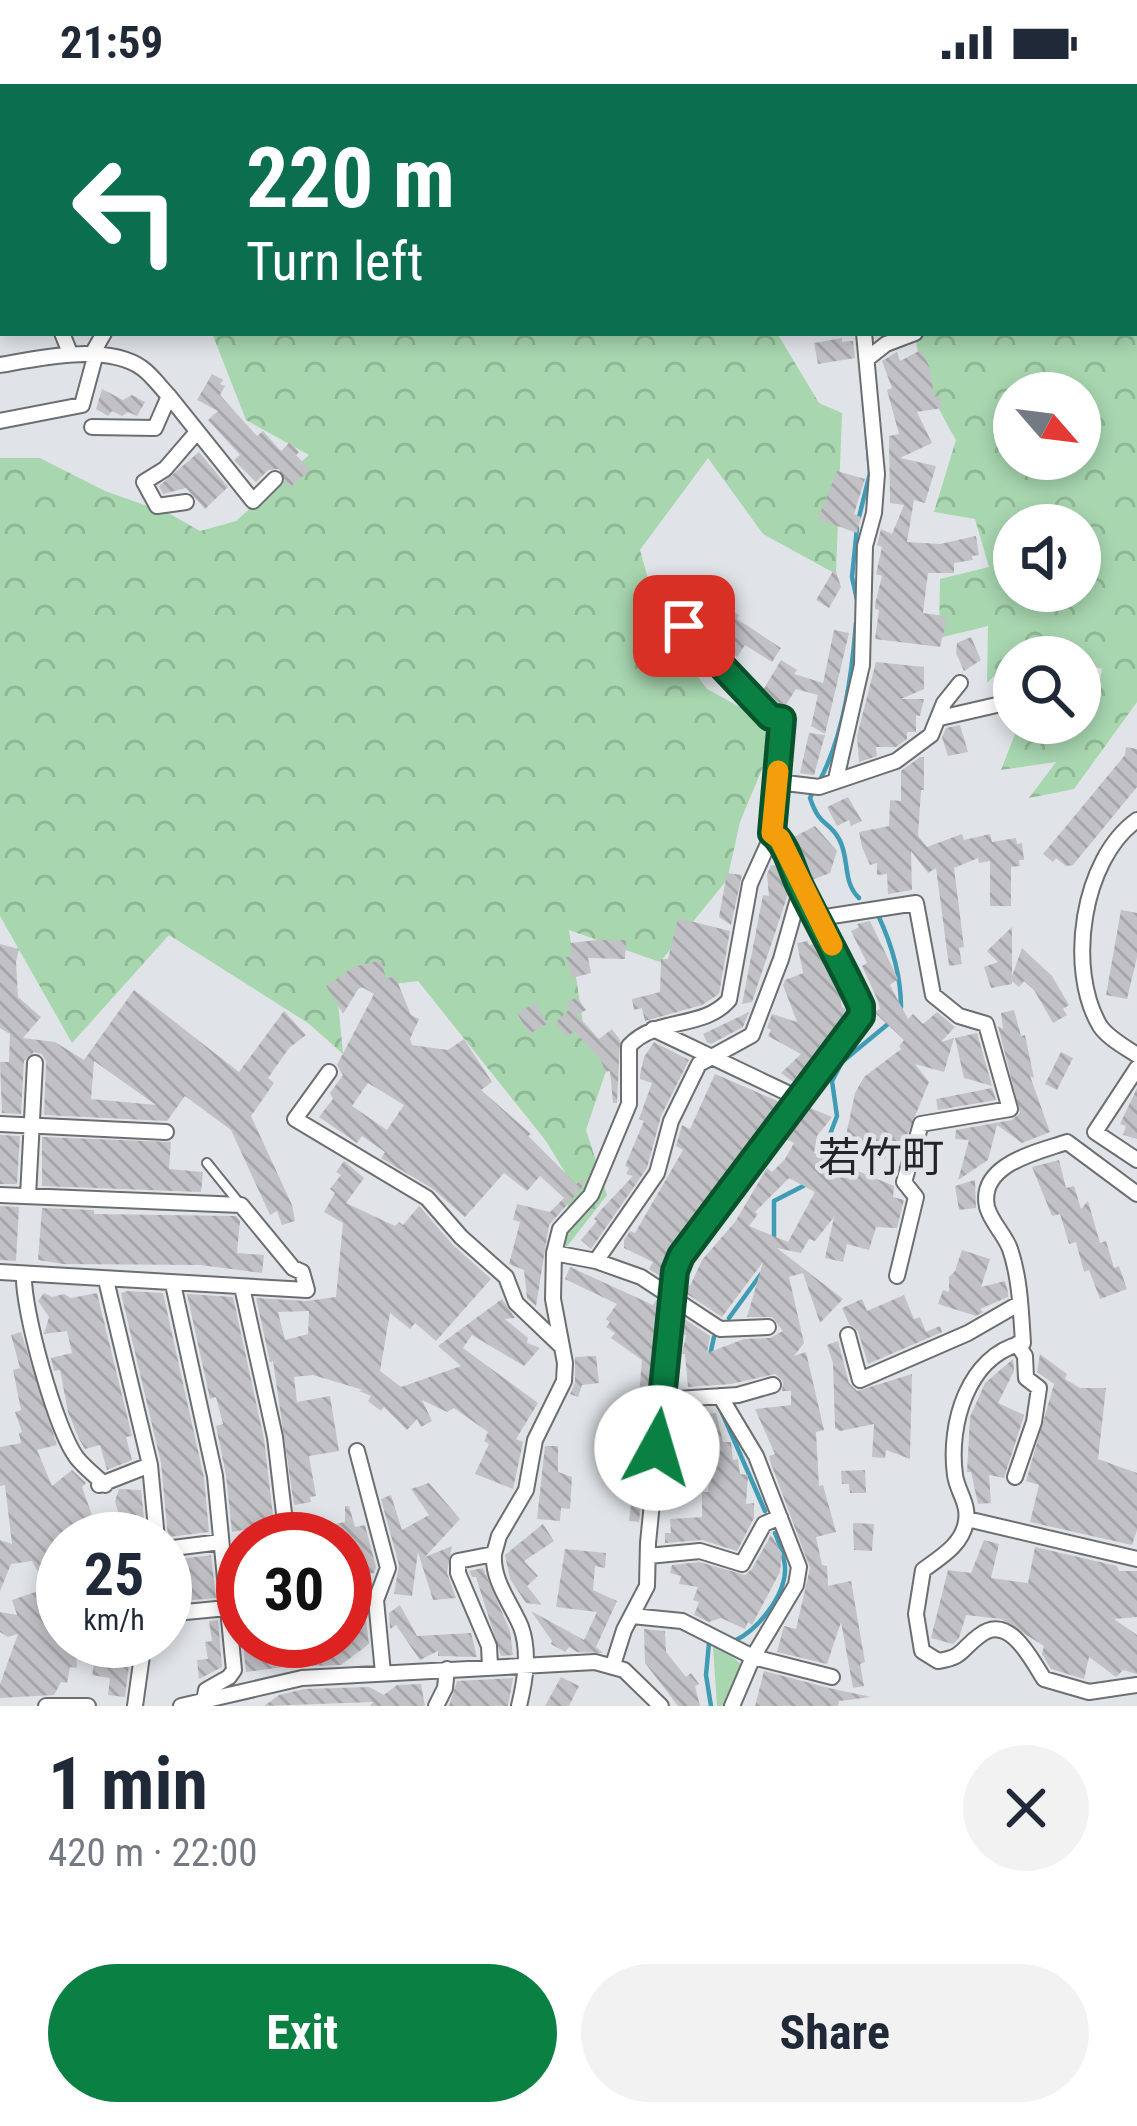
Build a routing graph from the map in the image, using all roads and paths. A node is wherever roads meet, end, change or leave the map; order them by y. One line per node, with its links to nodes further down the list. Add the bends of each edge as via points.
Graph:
1 (63, 336): 5 (street)
2 (103, 336): 6 (street)
3 (864, 336): 7 (street)
4 (907, 336): 7 (street)
5 (70, 353): 6 (street); 8 (street)
6 (93, 357): 9 (street, via 143,368); 10 (street, via 82,405)
7 (867, 359): 19 (street, via 877,474 865,546 862,665)
8 (0, 365)
9 (169, 396): 11 (street, via 154,428); 12 (street)
10 (0, 421)
11 (92, 428)
12 (196, 433): 13 (street, via 253,501); 14 (street, via 145,482 158,506)
13 (275, 479)
14 (186, 502)
15 (672, 595): 20 (street, via 684,626 770,717 782,719)
16 (960, 683): 18 (street)
17 (993, 706): 18 (street)
18 (940, 718): 19 (street, via 931,735 896,760)
19 (836, 779): 20 (street, via 819,787)
20 (777, 782): 22 (street)
21 (1137, 820): 26 (street, via 1096,868 1079,967 1102,1030)
22 (772, 833): 23 (street); 25 (street, via 750,884 729,1000 710,1017)
23 (801, 888): 24 (street); 27 (street, via 752,1035)
24 (819, 917): 31 (street, via 861,1016); 45 (street, via 916,903 933,995 986,1024 1010,1109 921,1124 904,1182 916,1196)
25 (652, 1029): 27 (street); 41 (street, via 628,1046 628,1104 592,1195 560,1229)
26 (1137, 1055)
27 (710, 1056): 31 (street); 42 (street, via 671,1121 657,1173)
28 (35, 1063): 33 (street)
29 (1137, 1068): 35 (street, via 1095,1132)
30 (329, 1072): 54 (street, via 295,1119 427,1198)
31 (800, 1099): 49 (street, via 681,1256)
32 (0, 1124): 33 (street)
33 (32, 1126): 34 (street); 39 (street)
34 (166, 1132)
35 (1137, 1160)
36 (207, 1163): 40 (lane)
37 (1137, 1194): 50 (street, via 1067,1142 1000,1170 989,1183 987,1207 1010,1247)
38 (0, 1195): 39 (street)
39 (28, 1196): 40 (street)
40 (241, 1205): 48 (street, via 302,1272 308,1291)
41 (554, 1253): 42 (street); 54 (street)
42 (596, 1261): 49 (street, via 641,1277)
43 (0, 1273): 44 (street)
44 (23, 1274): 46 (street); 59 (street, via 37,1347 76,1457 101,1485)
45 (897, 1276)
46 (106, 1280): 47 (street); 59 (street)
47 (173, 1284): 48 (street); 62 (street)
48 (242, 1287): 63 (street)
49 (673, 1301): 51 (street, via 720,1329); 57 (street)
50 (1020, 1303): 52 (street, via 860,1380); 53 (street)
51 (768, 1327)
52 (848, 1335)
53 (1017, 1344): 60 (street, via 1026,1378 1039,1388); 65 (street, via 987,1362 960,1408 955,1474)
54 (562, 1347): 66 (street, via 564,1381)
55 (772, 1385): 56 (street)
56 (720, 1396): 57 (street); 64 (street)
57 (662, 1400): 67 (street)
58 (357, 1451): 77 (street, via 388,1568 376,1600)
59 (150, 1465): 61 (street)
60 (1015, 1477)
61 (155, 1512)
62 (218, 1512)
63 (284, 1512)
64 (780, 1517): 67 (street, via 764,1524 742,1564 700,1551); 70 (street, via 799,1567 796,1585)
65 (967, 1519): 68 (street); 79 (street, via 950,1550 923,1570 916,1614 922,1651 938,1661 958,1658 992,1629 1025,1648 1044,1679 1089,1692)
66 (494, 1554): 72 (street, via 458,1561); 73 (street, via 524,1634)
67 (647, 1556): 69 (street, via 647,1586)
68 (1137, 1559)
69 (632, 1616): 70 (street, via 682,1621); 71 (street)
70 (753, 1657): 78 (street); 88 (street)
71 (613, 1665): 73 (street); 87 (street)
72 (490, 1666): 73 (street); 76 (street)
73 (525, 1666): 86 (street)
74 (140, 1668): 83 (street)
75 (234, 1668): 80 (street)
76 (447, 1669): 77 (street); 85 (street)
77 (383, 1673): 80 (street, via 302,1678)
78 (832, 1677)
79 (1137, 1685)
80 (204, 1701): 84 (street)
81 (46, 1706): 82 (street)
82 (88, 1706)
83 (135, 1706)
84 (182, 1706)
85 (436, 1706)
86 (519, 1706)
87 (661, 1706)
88 (732, 1706)

